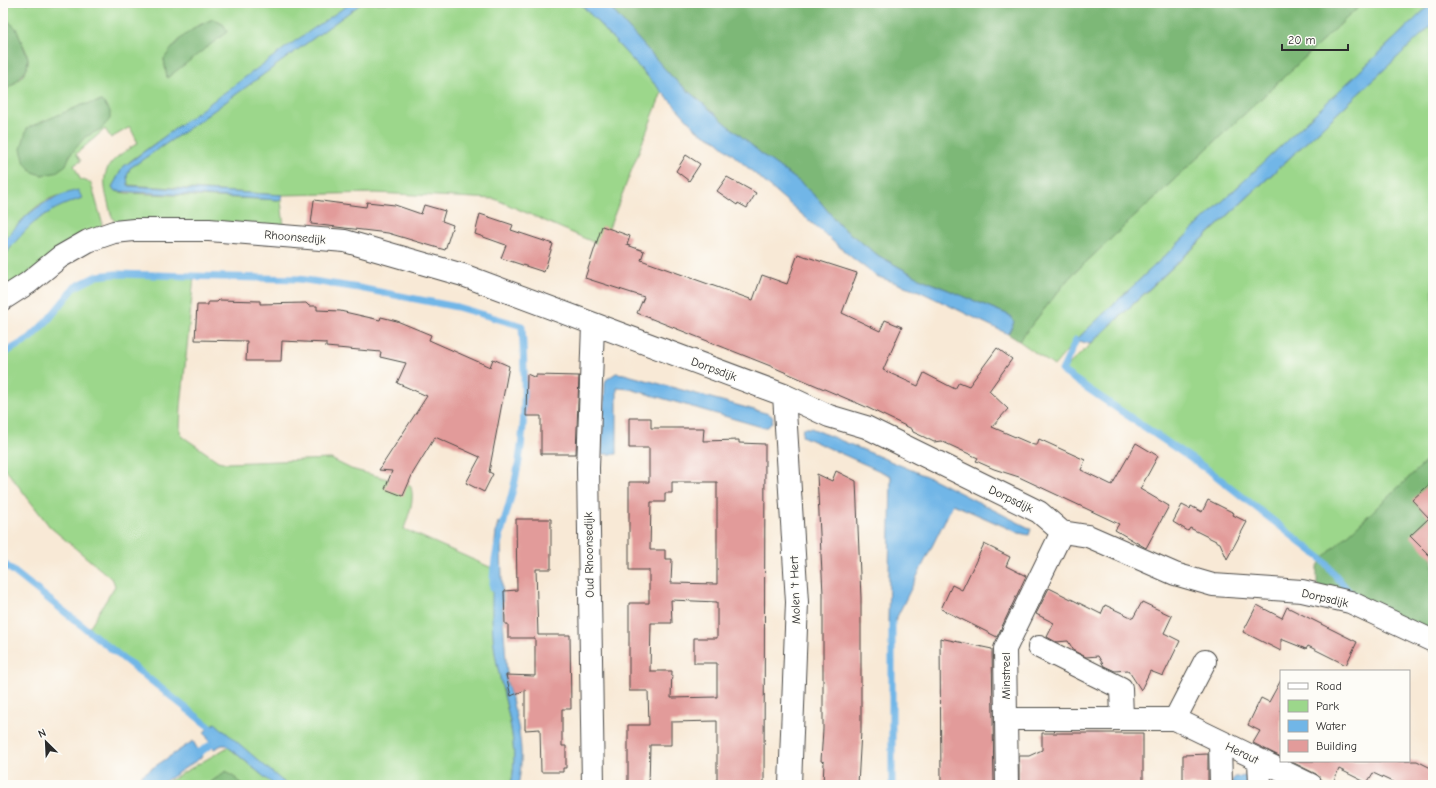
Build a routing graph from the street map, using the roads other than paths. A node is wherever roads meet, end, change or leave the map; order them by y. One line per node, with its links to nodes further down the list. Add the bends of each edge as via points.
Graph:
1 (3, 300): 2 (street, Rhoonsedijk, via 60,256 88,241 114,232 209,230 345,241 463,275)
2 (593, 325): 3 (street, Dorpsdijk); 13 (street, Oud Rhoonsedijk, via 588,468)
3 (784, 394): 4 (street, Dorpsdijk, via 829,416 866,427 1039,512); 14 (street, Molen 't Hert, via 797,602)
4 (1062, 532): 5 (street, Dorpsdijk, via 1088,536 1175,574 1213,585 1302,591 1350,602); 9 (street, Minstreel, via 1006,649)
5 (1433, 641)
6 (1039, 647): 8 (street, via 1121,688)
7 (1205, 661): 10 (street)
8 (1122, 718): 9 (street, Heraut); 10 (street, Heraut)
9 (1006, 719): 15 (street, Minstreel)
10 (1175, 719): 11 (street, Heraut)
11 (1220, 742): 12 (street, Heraut); 16 (street)
12 (1259, 761): 17 (street); 18 (street, Heraut)
13 (593, 785)
14 (790, 785)
15 (1006, 785)
16 (1221, 785)
17 (1260, 785)
18 (1311, 785)

